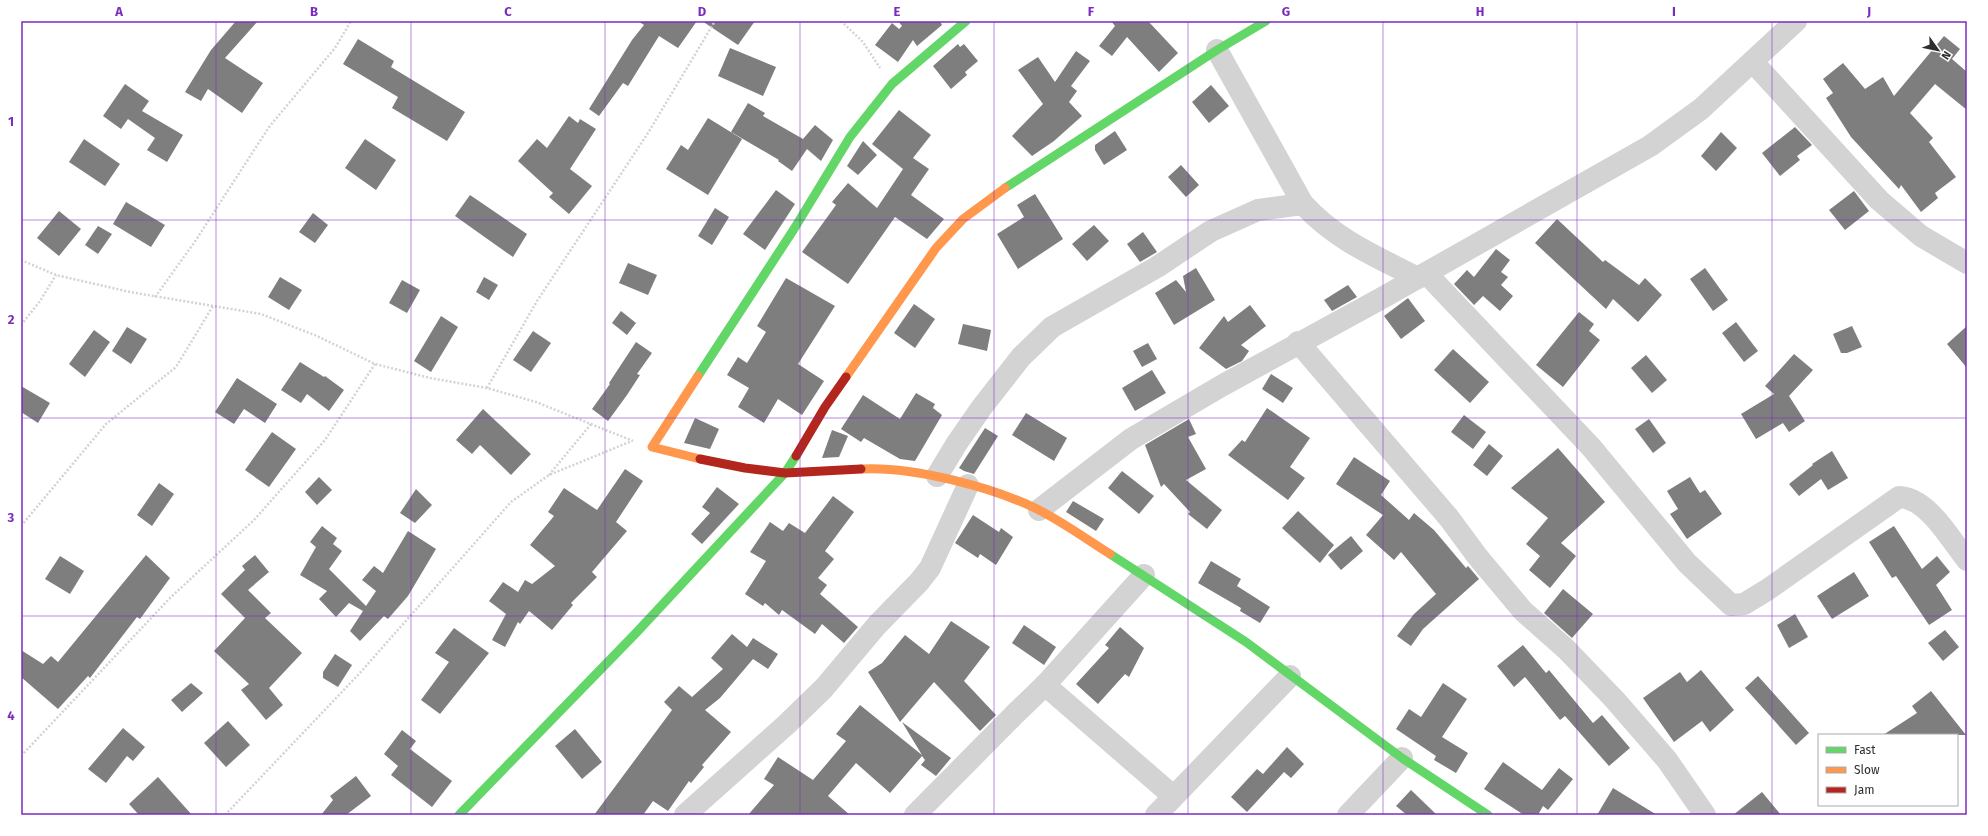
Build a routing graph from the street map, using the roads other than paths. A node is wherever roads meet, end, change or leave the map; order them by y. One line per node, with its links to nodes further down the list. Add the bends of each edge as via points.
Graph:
1 (966, 21): 10 (street, via 892,84 850,137 794,229 652,447 737,467)
2 (1266, 21): 4 (street)
3 (1796, 21): 5 (street)
4 (1217, 50): 6 (street); 10 (street, via 1002,190 963,219 936,248 826,407)
5 (1753, 62): 7 (street, via 1879,200 1921,236); 8 (street, via 1701,109 1650,146)
6 (1303, 204): 8 (street, via 1318,221 1343,240); 11 (street, via 1258,210 1211,231 1157,267 1052,328 1021,357 956,443)
7 (1967, 263)
8 (1422, 276): 9 (street); 14 (street, via 1591,447 1687,563 1731,605 1744,604 1767,590 1899,496 1912,499 1923,506)
9 (1298, 342): 13 (street, via 1131,439); 26 (street, via 1449,518 1523,611 1566,650 1631,718 1667,760)
10 (785, 473): 11 (street, via 872,468); 20 (street, via 636,633)
11 (937, 476): 12 (street)
12 (968, 485): 13 (street, via 1010,497); 21 (street, via 934,561 919,582 877,624 824,688)
13 (1039, 510): 15 (street)
14 (1967, 560)
15 (1144, 575): 16 (street, via 1246,642); 17 (street)
16 (1290, 676): 18 (street); 19 (street)
17 (1045, 686): 19 (street); 22 (street)
18 (1402, 758): 24 (street); 25 (street)
19 (1174, 796): 23 (street)
20 (459, 815)
21 (685, 815)
22 (915, 815)
23 (1156, 815)
24 (1348, 815)
25 (1488, 815)
26 (1706, 815)

